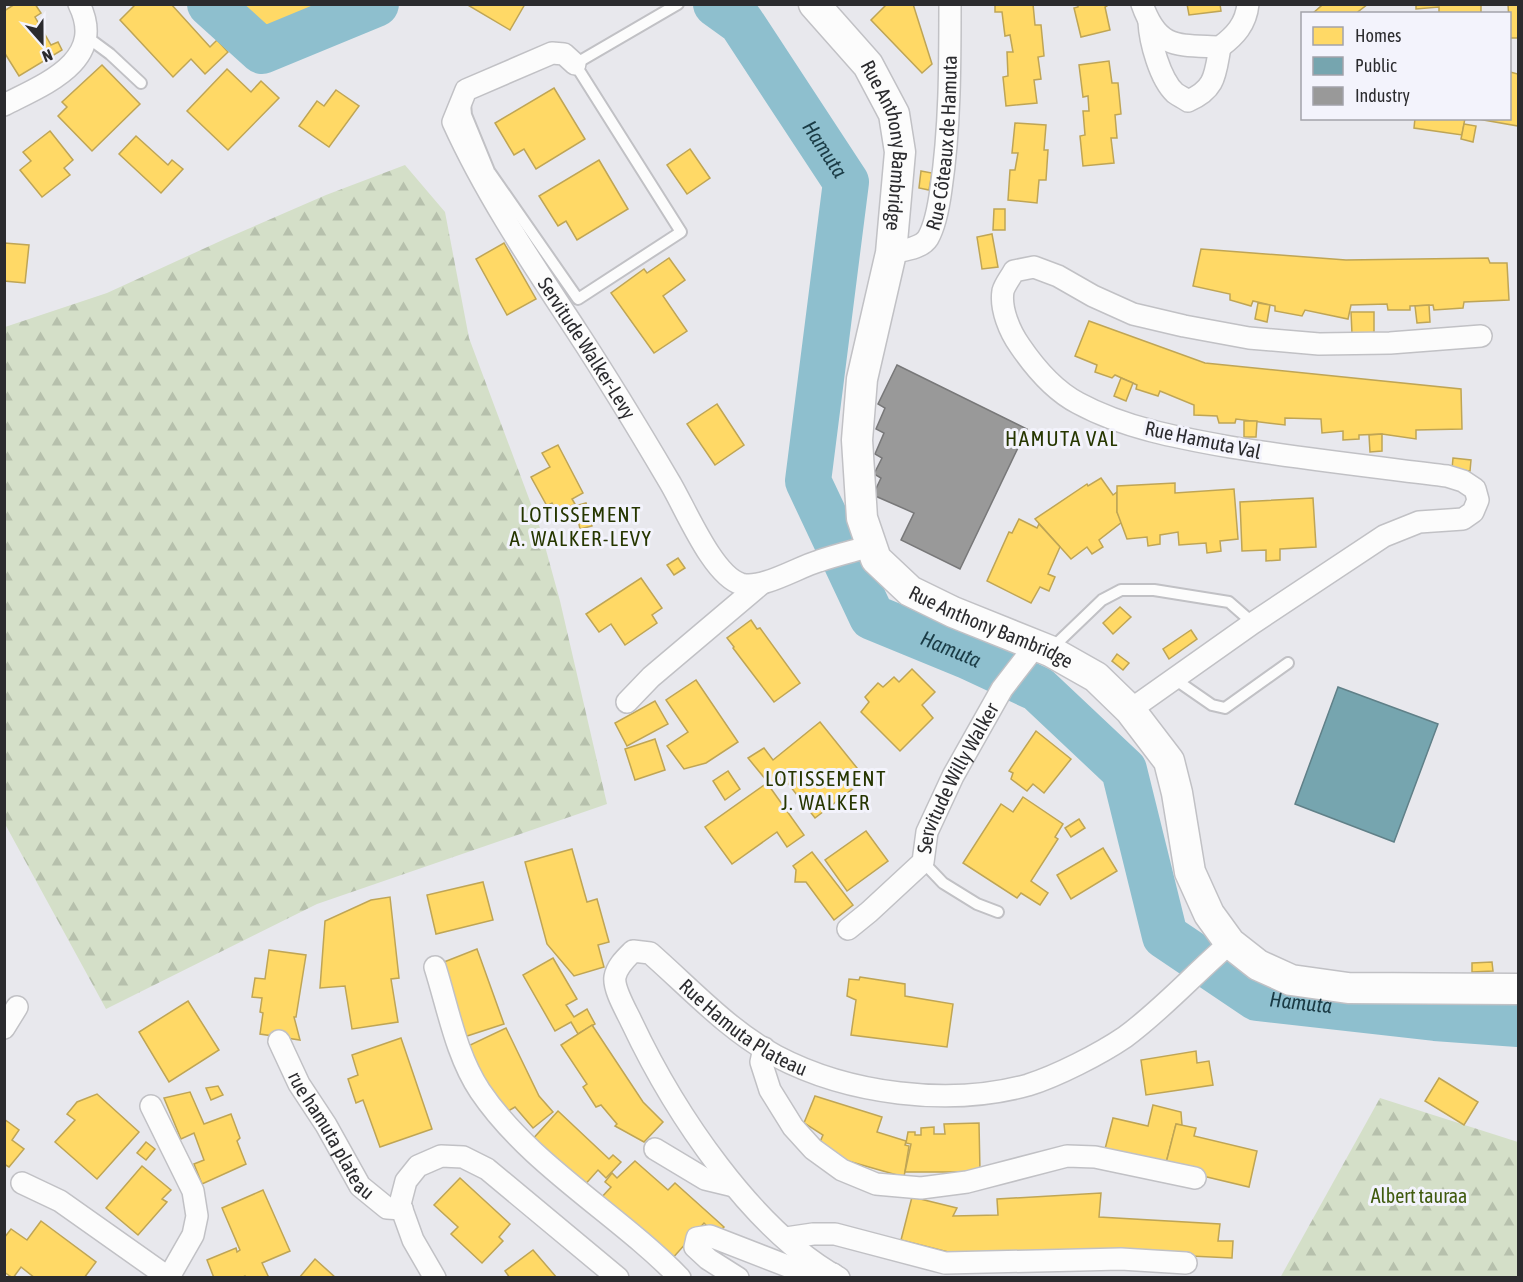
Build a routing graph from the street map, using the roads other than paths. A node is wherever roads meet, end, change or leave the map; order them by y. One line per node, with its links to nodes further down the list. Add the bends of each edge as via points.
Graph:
1 (79, 4): 7 (street)
2 (814, 4): 13 (main road, Rue Anthony Bambridge, via 868,65 894,114 900,152)
3 (950, 4): 13 (street, Rue Côteaux de Hamuta, via 945,166 938,209 927,239 914,248)
4 (1248, 4): 8 (street, via 1239,31)
5 (677, 5): 9 (lane)
6 (1146, 13): 8 (street, via 1164,39 1177,45); 8 (street, via 1150,40 1166,79 1176,94 1188,100 1211,86)
7 (87, 38): 10 (lane); 12 (street, via 80,55 64,71)
8 (1220, 47)
9 (575, 64): 11 (street, via 564,54 552,52 465,90); 11 (lane, via 681,232 578,299 489,171 466,115)
10 (141, 83)
11 (464, 95): 16 (street, Servitude Walker-Levy, via 453,122 470,161 533,265 670,483 709,553 726,575 742,584)
12 (4, 105)
13 (891, 253): 15 (main road, Rue Anthony Bambridge, via 862,380 857,440)
14 (1481, 336): 17 (street, Rue Hamuta Val, via 1319,344 1249,338 1133,314 1034,267 1014,271 1003,290 1004,313 1016,340 1030,361 1077,403 1126,423 1187,439 1277,455 1447,476 1475,489 1478,500 1473,512 1463,519 1419,522 1384,536)
15 (863, 549): 16 (street, via 817,561); 18 (main road, Rue Anthony Bambridge, via 910,591)
16 (761, 584): 21 (street)
17 (1253, 623): 18 (lane, via 1229,602 1154,590 1121,590 1102,600); 20 (street, Rue Hamuta Val)
18 (1037, 652): 22 (main road, Rue Anthony Bambridge, via 1096,677); 23 (street, Servitude Willy Walker, via 1002,689 968,748 927,832)
19 (1288, 663): 20 (lane, via 1225,708 1212,705)
20 (1173, 678): 22 (street, Rue Hamuta Val)
21 (627, 702)
22 (1130, 710): 26 (main road, Rue Anthony Bambridge, via 1169,761 1190,872)
23 (922, 862): 24 (lane, via 943,884); 25 (street, Servitude Willy Walker)
24 (998, 912)
25 (848, 929)
26 (1224, 948): 28 (main road, Rue Anthony Bambridge, via 1291,980 1348,988); 32 (street, Rue Hamuta Plateau, via 1163,1007 1124,1038 1080,1063 1028,1084 975,1094 922,1095 869,1088 816,1074)
27 (435, 967): 45 (street, via 461,1053 480,1091 545,1161)
28 (1518, 989)
29 (16, 1007): 30 (street)
30 (4, 1028)
31 (279, 1041): 38 (street, rue hamuta plateau, via 299,1084 360,1186 387,1208)
32 (764, 1048): 35 (street, via 761,1062 770,1090 793,1127 813,1149 842,1170 876,1184 921,1188 967,1182 1067,1156 1095,1157); 37 (street, Rue Hamuta Plateau, via 731,1026 650,953 633,951 622,963 615,977 640,1041 670,1094)
33 (152, 1106): 42 (street, via 194,1191 197,1216 193,1235)
34 (655, 1149): 37 (street, via 705,1179)
35 (1195, 1178)
36 (22, 1183): 42 (street, via 60,1201)
37 (734, 1186): 39 (street, Rue Hamuta Plateau)
38 (402, 1209): 43 (street, Rue Hamuta Plateau, via 413,1240); 44 (street, Rue Hamuta Plateau, via 406,1181 418,1166 441,1156 463,1157 487,1168)
39 (786, 1238): 40 (street, via 835,1234 945,1263 1121,1259); 41 (street, Rue Hamuta Plateau)
40 (1186, 1263)
41 (836, 1276): 46 (street, via 808,1274 710,1236 697,1238 695,1247)
42 (169, 1277)
43 (435, 1278)
44 (618, 1278)
45 (680, 1278)
46 (738, 1278)

